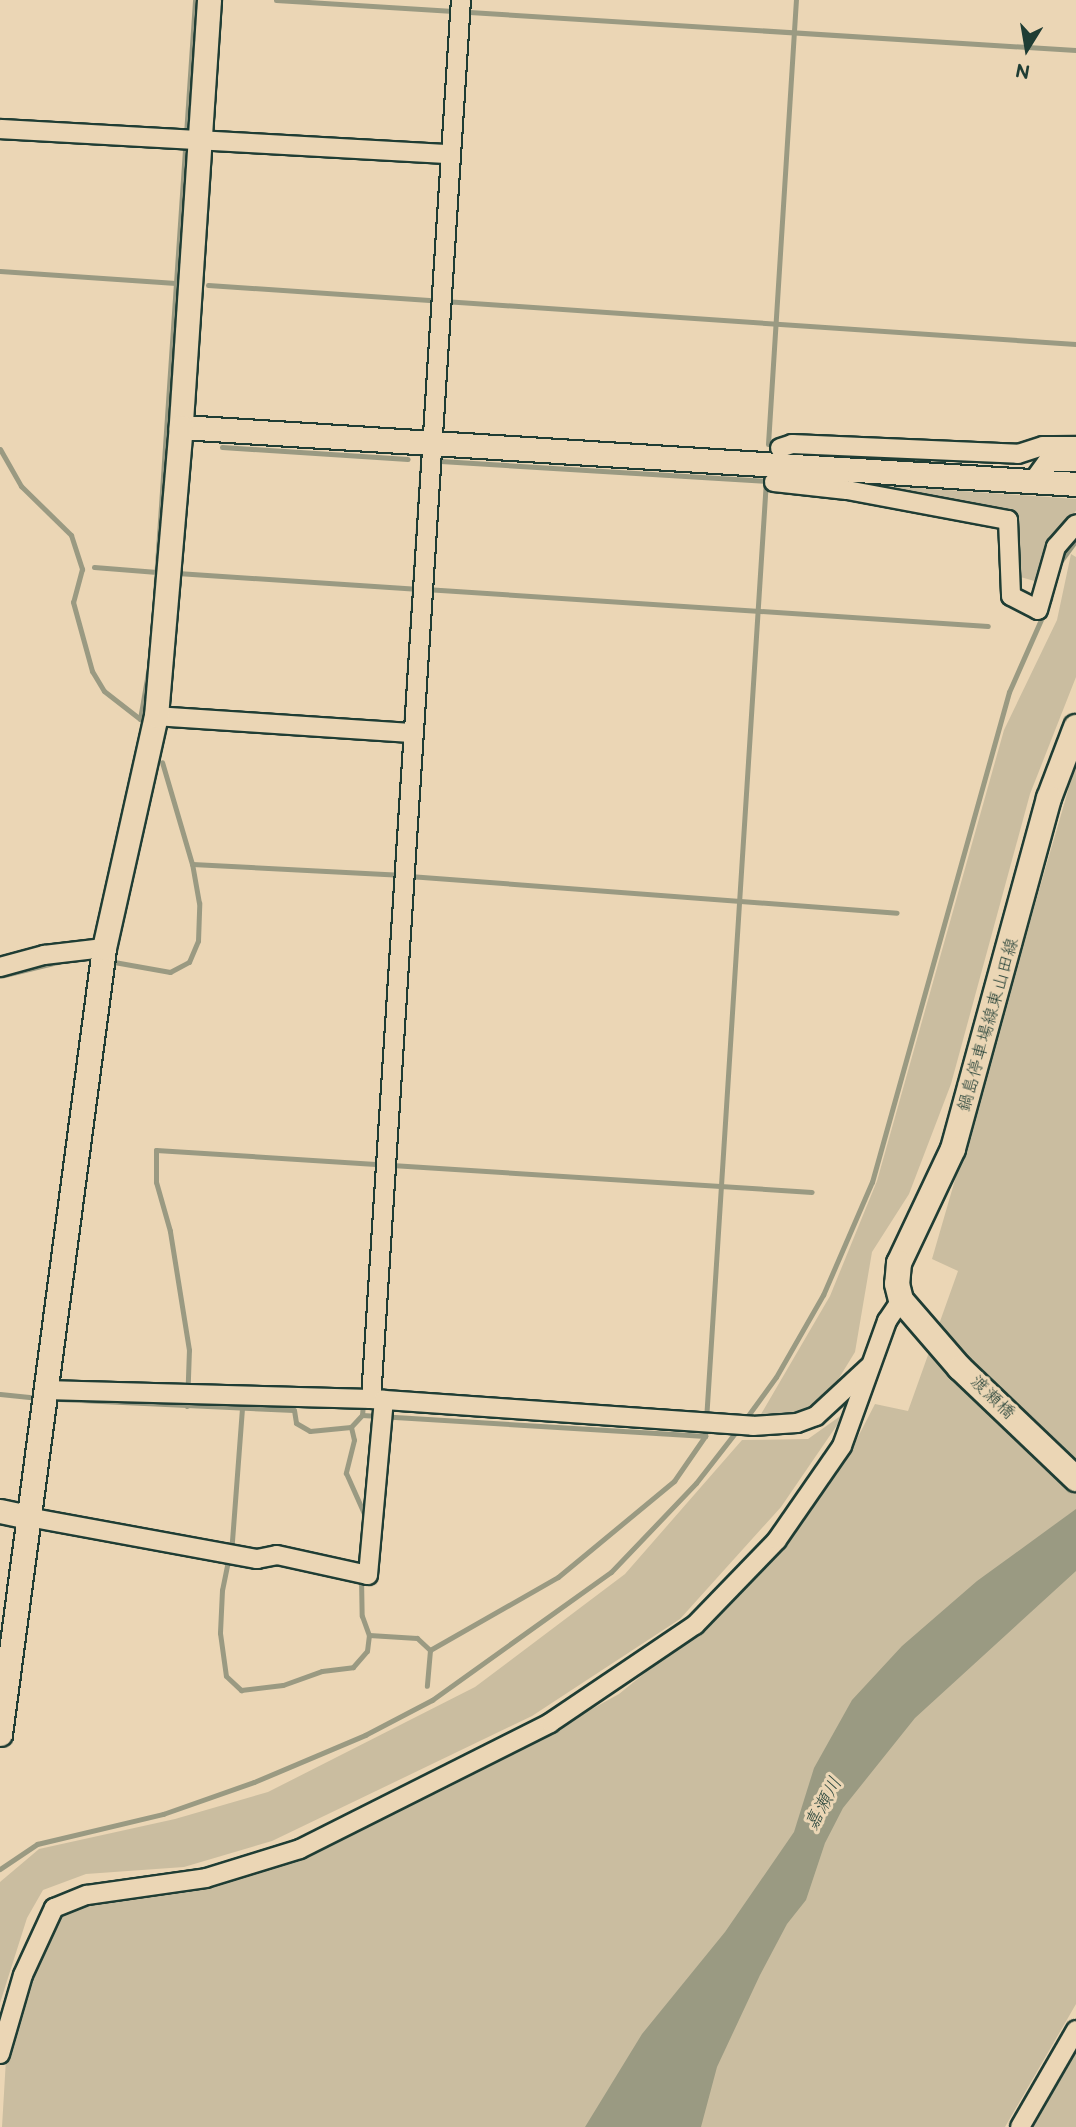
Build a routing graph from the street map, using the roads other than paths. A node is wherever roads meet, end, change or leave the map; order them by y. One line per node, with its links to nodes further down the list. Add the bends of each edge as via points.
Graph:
1 (209, 0): 4 (street)
2 (460, 6): 5 (street)
3 (0, 129): 4 (street)
4 (190, 140): 5 (street); 6 (street)
5 (443, 154): 7 (street, via 440,300)
6 (181, 427): 7 (street); 15 (street)
7 (430, 442): 12 (street); 17 (street)
8 (1076, 446): 9 (street, via 1043,446 1018,454 792,444)
9 (780, 449)
10 (1076, 462): 12 (street, via 1047,462)
11 (774, 481): 14 (street, via 1008,520 1011,596 1038,610 1056,547)
12 (1033, 481): 13 (street)
13 (1076, 484)
14 (1076, 524)
15 (156, 716): 17 (street); 18 (street)
16 (1076, 727): 20 (main road, 鍋島停車場線東山田線, via 1049,798 953,1149 899,1263)
17 (406, 732): 23 (street)
18 (104, 947): 19 (street); 22 (street)
19 (0, 967)
20 (907, 1306): 21 (street, via 887,1321); 24 (main road, 渡瀬橋, via 960,1367)
21 (869, 1367): 23 (street, via 816,1416 797,1423 753,1426); 29 (street, via 857,1414 820,1480 777,1540 695,1625 550,1723 300,1849 206,1878 88,1895 54,1908 23,1975)
22 (44, 1397): 23 (street, via 188,1393); 26 (street)
23 (375, 1406): 26 (street, via 362,1574 276,1555 257,1559)
24 (1076, 1479)
25 (0, 1511): 26 (street)
26 (28, 1517): 27 (street)
27 (0, 1734)
28 (1076, 2031): 30 (street)
29 (0, 2054)
30 (1020, 2127)

